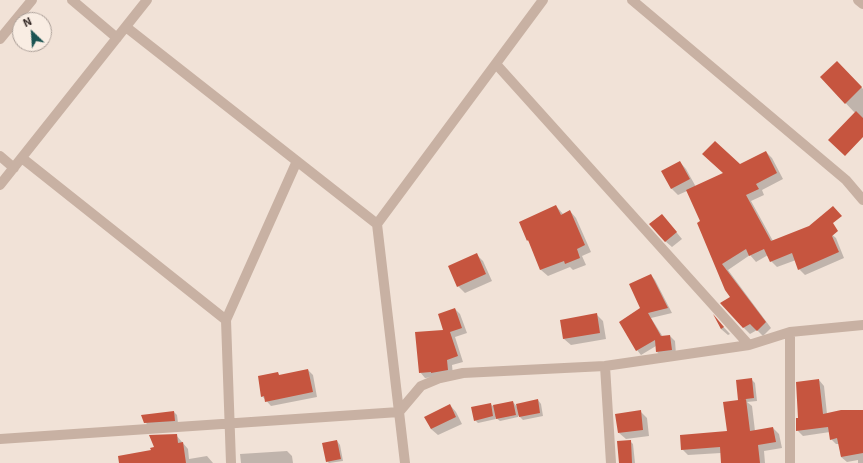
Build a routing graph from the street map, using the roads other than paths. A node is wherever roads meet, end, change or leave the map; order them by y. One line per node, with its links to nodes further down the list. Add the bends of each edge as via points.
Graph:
1 (32, 0): 10 (street)
2 (72, 0): 9 (street)
3 (148, 0): 8 (street)
4 (543, 0): 11 (street)
5 (632, 0): 17 (street, via 846,180)
6 (858, 0): 7 (street)
7 (863, 4)
8 (126, 27): 9 (street); 14 (street)
9 (117, 38): 13 (street)
10 (0, 39)
11 (496, 64): 18 (street); 22 (street)
12 (0, 156): 15 (street)
13 (22, 158): 15 (street); 19 (street)
14 (297, 162): 18 (street); 19 (street)
15 (14, 168): 16 (street)
16 (0, 185)
17 (862, 197)
18 (377, 224): 24 (street)
19 (226, 320): 25 (street)
20 (863, 325): 21 (street)
21 (790, 332): 22 (street); 30 (street)
22 (748, 345): 23 (street)
23 (605, 366): 24 (street, via 463,373 440,378 421,386); 29 (street)
24 (399, 412): 25 (street); 28 (street)
25 (230, 424): 26 (street); 27 (street)
26 (0, 439)
27 (231, 463)
28 (404, 463)
29 (611, 463)
30 (790, 463)

